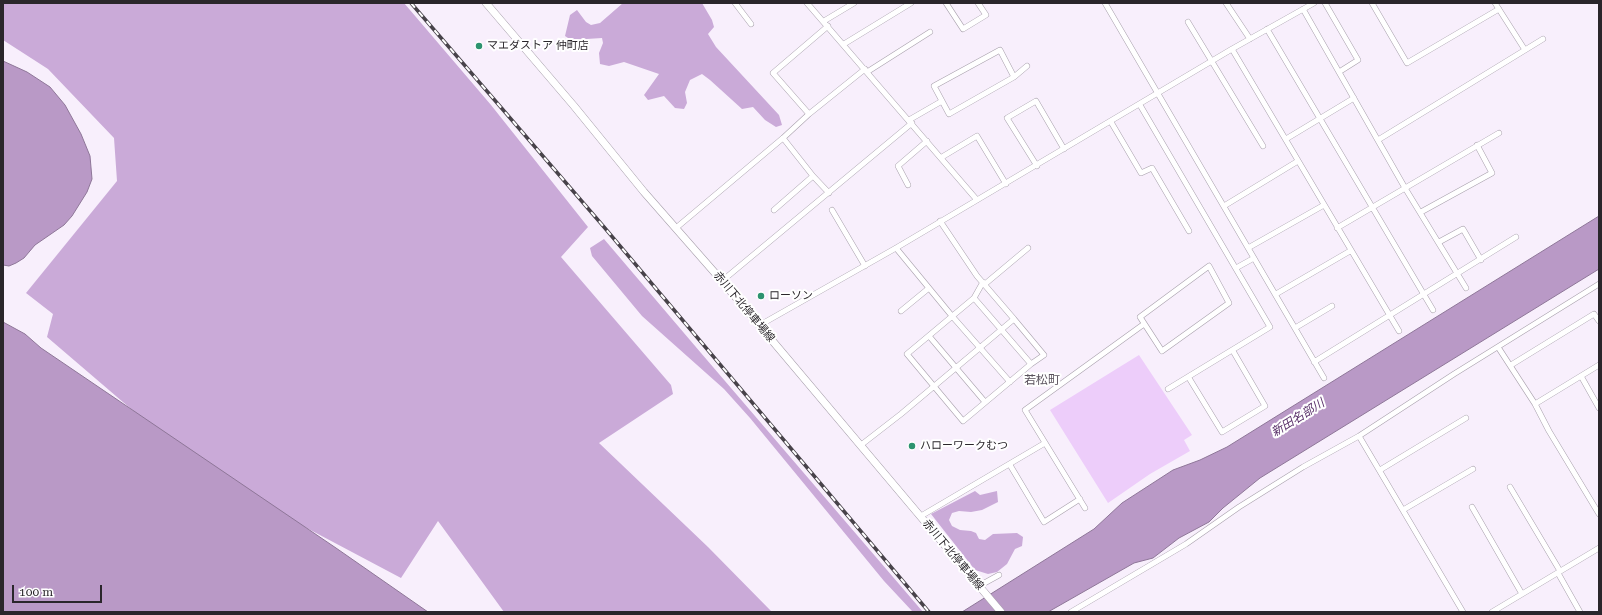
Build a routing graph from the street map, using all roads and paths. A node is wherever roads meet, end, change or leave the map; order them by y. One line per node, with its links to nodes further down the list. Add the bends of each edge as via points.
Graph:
1 (735, 3): 18 (street)
2 (807, 3): 16 (street)
3 (854, 3): 16 (street)
4 (912, 3): 24 (street)
5 (946, 3): 6 (street, via 963,29 986,15)
6 (978, 3)
7 (1105, 3): 32 (street)
8 (1226, 3): 22 (street)
9 (1314, 3): 14 (street)
10 (1325, 3): 30 (street, via 1358,60)
11 (1372, 3): 15 (street, via 1407,63)
12 (1495, 3): 15 (street)
13 (489, 4): 64 (main road, 赤川下北停車場線)
14 (1303, 9): 20 (street); 30 (street)
15 (1499, 9): 26 (street)
16 (824, 21): 19 (street)
17 (1188, 22): 27 (street)
18 (750, 24)
19 (828, 26): 24 (street); 36 (street, via 773,73)
20 (1267, 29): 22 (street); 37 (street)
21 (930, 32): 29 (street)
22 (1250, 39): 25 (street)
23 (1543, 39): 26 (street)
24 (844, 44): 29 (street)
25 (1232, 49): 27 (street); 42 (street)
26 (1524, 50): 43 (street)
27 (1212, 62): 32 (street); 45 (street)
28 (1027, 66): 31 (street)
29 (866, 71): 36 (street); 38 (street)
30 (1339, 72): 33 (street)
31 (1014, 77): 34 (street, via 948,114); 34 (street, via 1000,50 934,86)
32 (1158, 94): 35 (street); 58 (street)
33 (1354, 98): 37 (street); 43 (street)
34 (942, 101): 38 (street)
35 (1140, 105): 39 (street); 76 (street)
36 (808, 114): 41 (street)
37 (1320, 118): 42 (street); 59 (street)
38 (911, 122): 44 (street); 55 (street)
39 (1111, 122): 47 (street); 66 (street, via 1141,173 1152,168)
40 (1499, 133): 46 (street)
41 (783, 138): 51 (street); 64 (street)
42 (1286, 139): 49 (street)
43 (1378, 140): 54 (street)
44 (927, 141): 48 (street); 53 (street, via 898,166)
45 (1263, 146)
46 (1477, 146): 54 (street); 62 (street, via 1492,173)
47 (1064, 150): 50 (street); 50 (street, via 1036,101 1007,118)
48 (942, 157): 52 (street, via 977,136); 56 (street)
49 (1298, 161): 57 (street); 58 (street)
50 (1037, 166): 52 (street)
51 (813, 176): 55 (street); 60 (street)
52 (1006, 184): 56 (street)
53 (908, 185)
54 (1405, 188): 59 (street); 62 (street)
55 (829, 193): 78 (street)
56 (977, 200): 63 (street)
57 (1324, 205): 65 (street); 71 (street)
58 (1224, 206): 71 (street)
59 (1372, 207): 65 (street); 84 (street)
60 (774, 210)
61 (832, 210): 75 (street)
62 (1421, 212): 68 (street)
63 (940, 221): 69 (street); 79 (street)
64 (676, 228): 78 (main road, 赤川下北停車場線)
65 (1337, 228): 72 (street)
66 (1189, 231)
67 (1516, 237): 74 (street)
68 (1439, 242): 74 (street, via 1463,229); 77 (street)
69 (896, 248): 75 (street); 81 (street)
70 (1028, 248): 79 (street)
71 (1248, 248): 73 (street)
72 (1350, 251): 83 (street); 90 (street)
73 (1254, 258): 76 (street); 83 (street)
74 (1480, 260): 77 (street)
75 (865, 266): 94 (street)
76 (1236, 268): 101 (street, via 1270,327)
77 (1457, 275): 82 (street); 84 (street)
78 (722, 281): 94 (main road, 赤川下北停車場線)
79 (984, 283): 85 (street); 91 (street)
80 (1599, 284): 99 (street)
81 (929, 288): 88 (street); 89 (street)
82 (1466, 288)
83 (1276, 294): 95 (street)
84 (1424, 294): 87 (street); 90 (street)
85 (974, 298): 89 (street); 96 (street)
86 (1332, 306): 95 (street)
87 (1433, 310)
88 (901, 311)
89 (952, 316): 98 (street); 100 (street)
90 (1390, 316): 97 (street); 102 (street)
91 (1014, 319): 96 (street); 103 (street, via 1044,355)
92 (1599, 321): 104 (street, via 1594,314)
93 (1144, 324): 93 (street, via 1162,351 1229,303 1209,266 1140,317); 118 (street, via 1025,410)
94 (760, 325): 119 (main road, 赤川下北停車場線)
95 (1295, 328): 102 (street)
96 (1001, 330): 100 (street); 103 (street)
97 (1399, 331)
98 (929, 336): 106 (street); 111 (street, via 907,354)
99 (1498, 347): 104 (street); 117 (street)
100 (980, 348): 106 (street); 110 (street)
101 (1233, 351): 108 (street); 108 (street, via 1265,406 1222,432)
102 (1314, 362): 109 (street)
103 (1031, 364): 110 (street)
104 (1511, 365): 114 (street)
105 (1599, 365): 107 (street)
106 (956, 368): 111 (street); 113 (street)
107 (1581, 376): 114 (street); 115 (street)
108 (1189, 378): 112 (street)
109 (1324, 378)
110 (1010, 382): 113 (street)
111 (933, 386): 113 (street, via 963,421); 119 (street)
112 (1168, 389)
113 (985, 402)
114 (1535, 404): 128 (street)
115 (1599, 408)
116 (1466, 418): 122 (street)
117 (1359, 436): 122 (street); 136 (street, via 1303,466 1186,544)
118 (1045, 443): 120 (street); 124 (street)
119 (861, 445): 129 (main road, 赤川下北停車場線)
120 (1010, 464): 124 (street, via 1044,522); 129 (street)
121 (1473, 469): 127 (street)
122 (1380, 470): 127 (street)
123 (1510, 487): 131 (street)
124 (1080, 499): 126 (street)
125 (1472, 507): 134 (street)
126 (1085, 508)
127 (1403, 510): 137 (street)
128 (1599, 514)
129 (920, 516): 133 (main road, 赤川下北停車場線)
130 (1599, 548): 131 (street)
131 (1559, 572): 134 (street); 139 (street)
132 (999, 575): 133 (street)
133 (979, 586): 135 (main road, 赤川下北停車場線)
134 (1522, 594): 138 (street)
135 (1001, 612)
136 (1071, 612)
137 (1463, 612)
138 (1492, 612)
139 (1580, 612)

